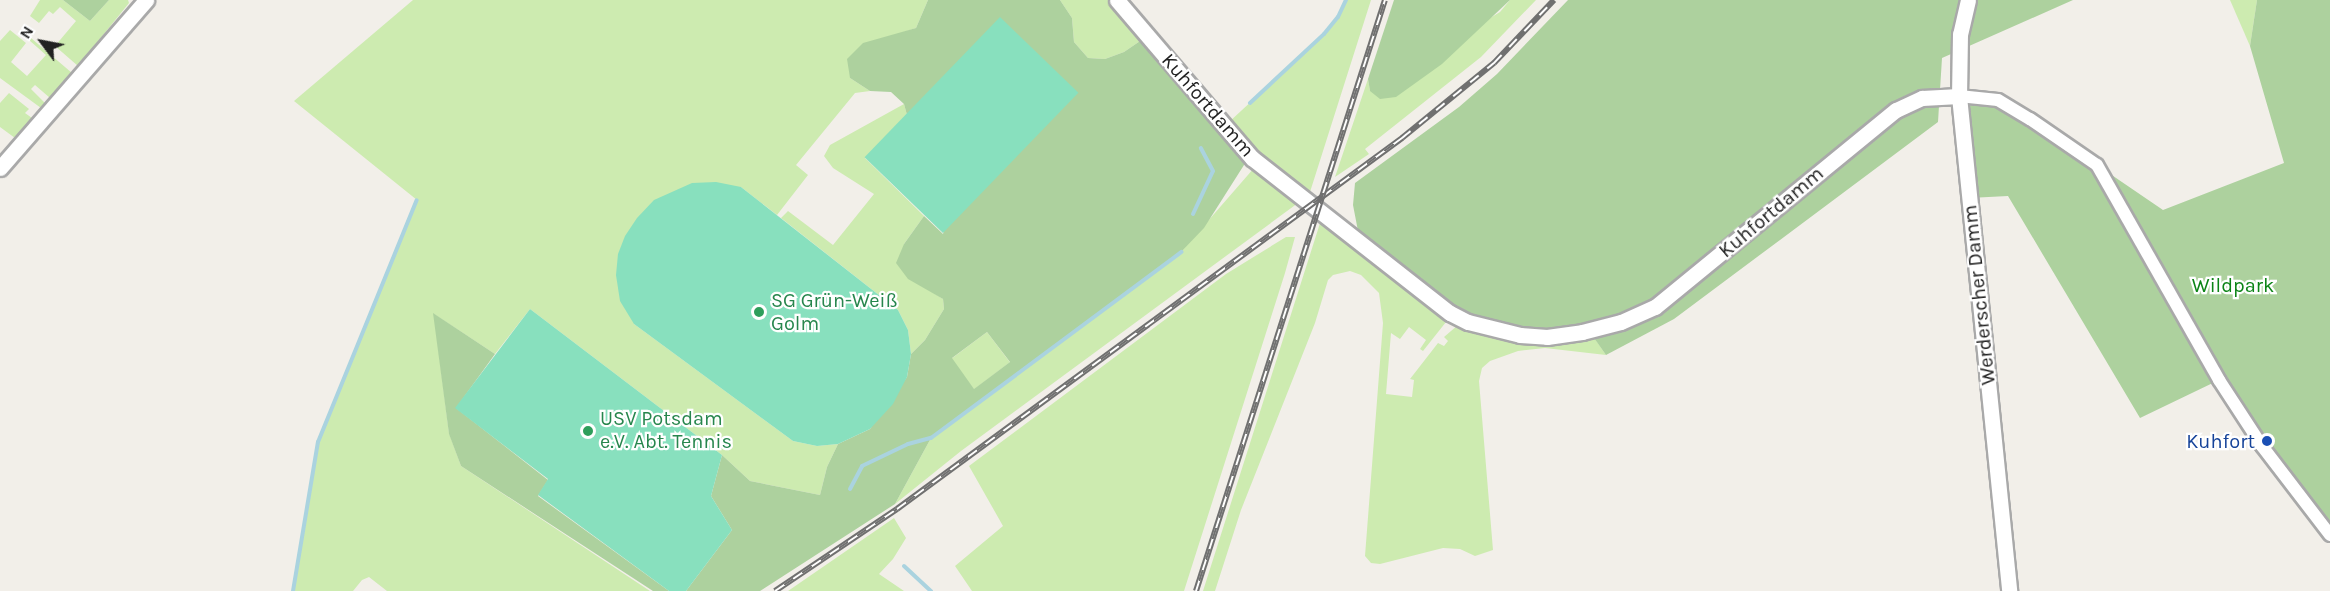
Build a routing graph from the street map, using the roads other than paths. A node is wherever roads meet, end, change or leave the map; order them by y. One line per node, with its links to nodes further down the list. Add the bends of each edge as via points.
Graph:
1 (146, 0): 5 (street)
2 (1117, 0): 4 (street, Kuhfortdamm, via 1252,158 1450,313 1468,322 1520,335 1547,337 1582,332 1621,322 1655,307 1896,110 1922,98)
3 (1968, 0): 4 (street, Werderscher Damm, via 1959,42)
4 (1959, 96): 6 (street, Kuhfortdamm, via 1998,100 2097,165 2219,380 2262,446); 7 (street, Werderscher Damm)
5 (0, 168)
6 (2330, 535)
7 (2009, 591)

